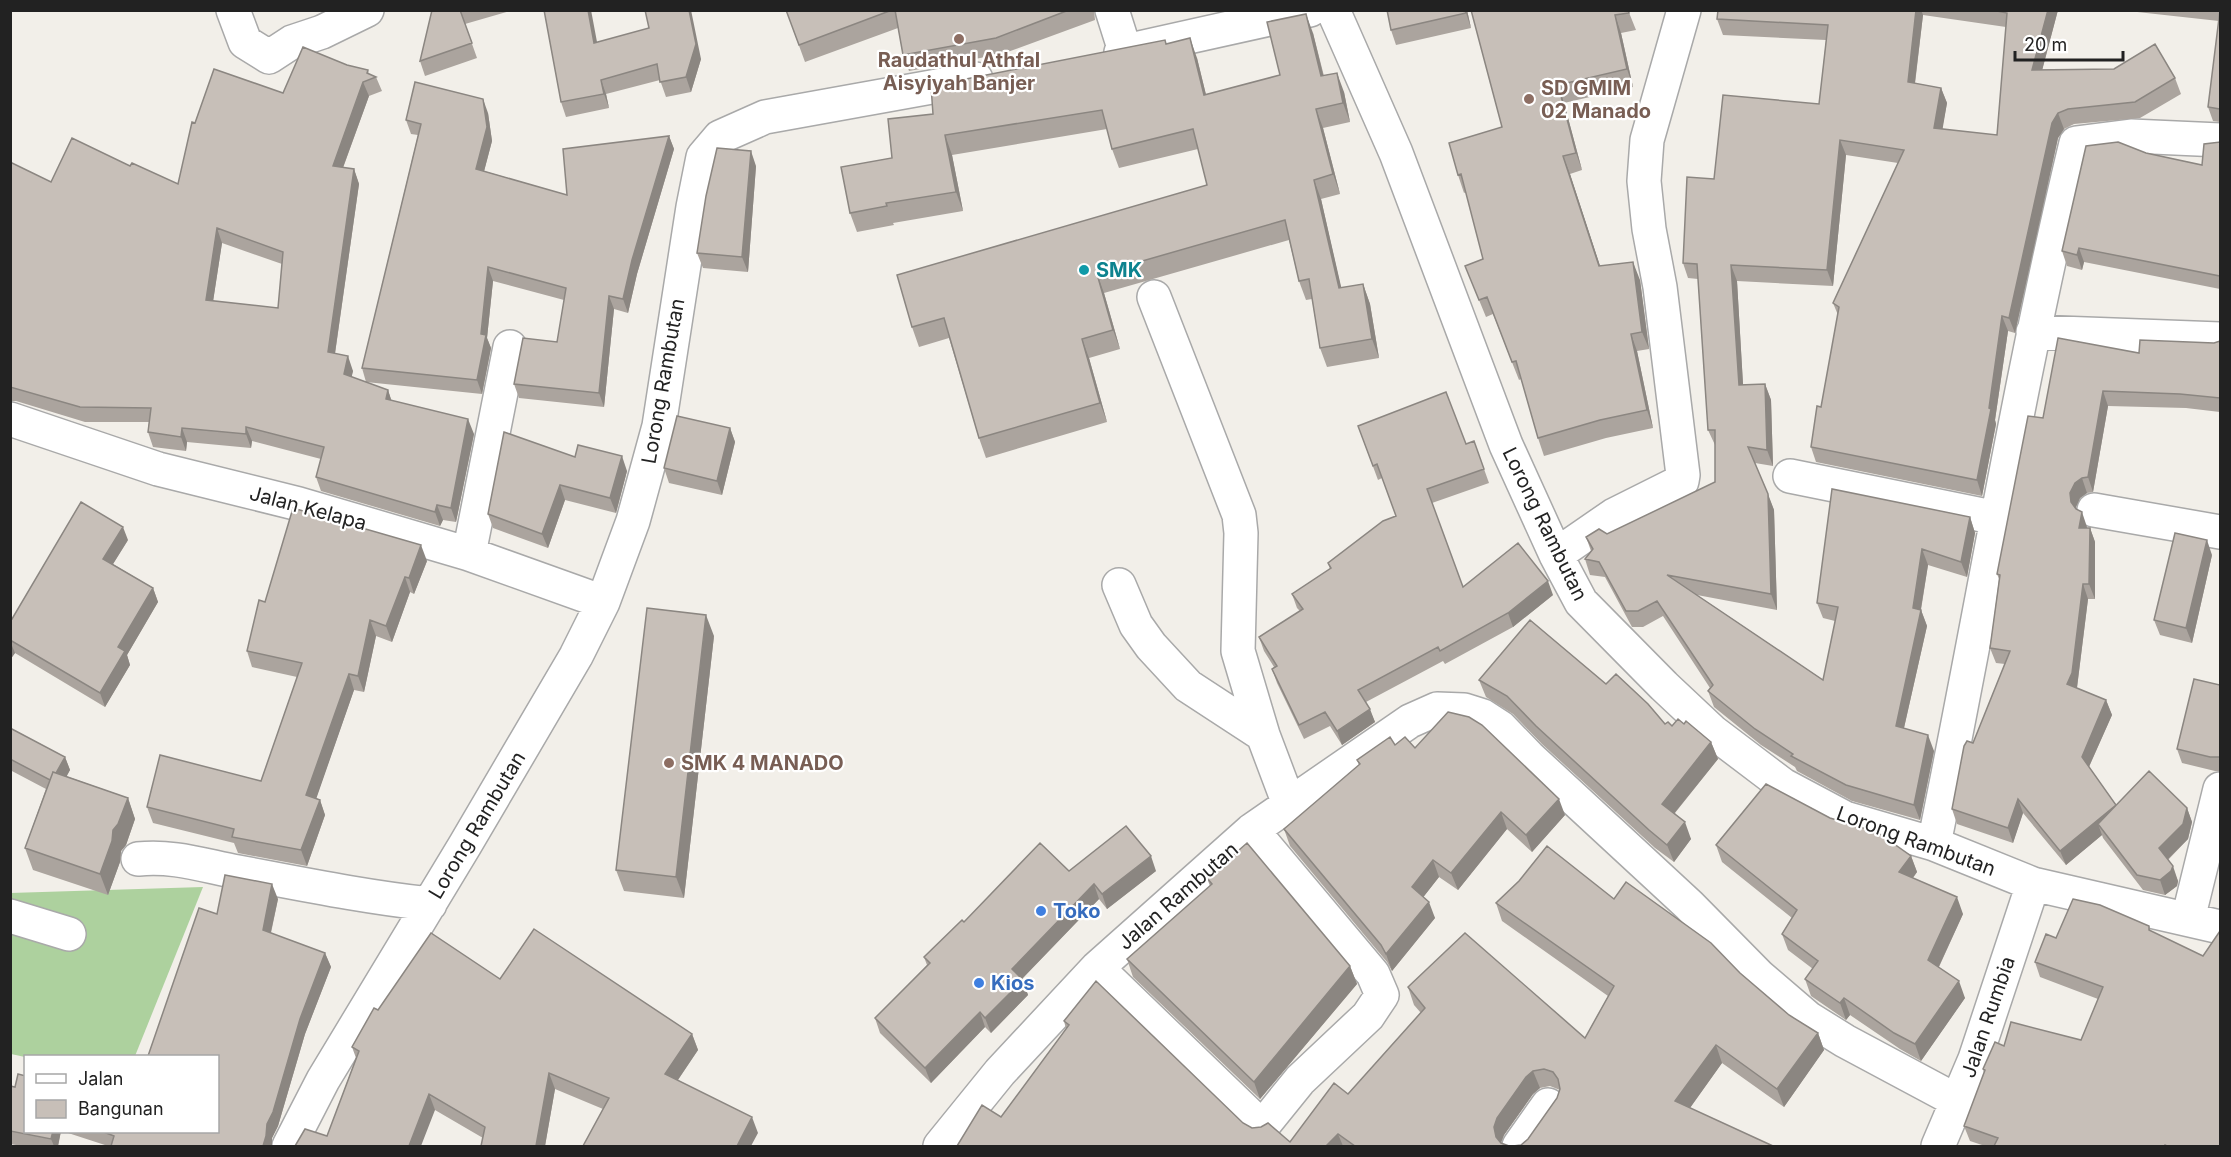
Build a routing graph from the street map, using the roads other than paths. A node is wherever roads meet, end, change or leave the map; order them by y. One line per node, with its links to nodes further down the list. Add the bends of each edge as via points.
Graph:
1 (233, 10): 2 (street, via 245,42 269,57 292,42)
2 (367, 10)
3 (1112, 10): 4 (street, via 1109,54)
4 (1310, 10)
5 (1333, 10): 19 (street, Lorong Rambutan, via 1396,153 1506,445)
6 (1684, 10): 19 (street, via 1647,140 1644,181 1682,481 1614,515)
7 (1006, 73): 21 (street, Lorong Rambutan, via 765,117 720,137 703,157 659,426 633,521)
8 (2220, 140): 10 (street, via 2131,136 2076,143)
9 (1154, 297): 22 (street, via 1239,515 1238,651)
10 (2033, 332): 11 (street); 16 (street)
11 (2220, 339)
12 (510, 347): 18 (street)
13 (10, 419): 18 (street, Jalan Kelapa, via 158,469 299,504)
14 (1790, 476): 16 (street)
15 (2094, 510): 17 (street)
16 (1997, 518): 26 (street)
17 (2220, 532)
18 (469, 554): 21 (street, Jalan Kelapa)
19 (1556, 555): 26 (street, Lorong Rambutan, via 1581,602 1713,732 1783,785 1845,818)
20 (1119, 585): 22 (street, via 1136,625 1188,686)
21 (603, 602): 29 (street, Lorong Rambutan, via 576,656)
22 (1263, 735): 24 (street)
23 (2220, 789): 31 (street)
24 (1289, 804): 25 (street, Jalan Rambutan); 35 (street, Jalan Rambutan, via 1410,722 1437,709 1464,710 1483,716 1500,726 1759,976 1808,1018)
25 (1252, 830): 34 (street, Jalan Rambutan); 37 (street, via 1373,974 1382,995 1368,1016 1300,1080)
26 (1934, 844): 28 (street, Lorong Rambutan)
27 (138, 859): 29 (street, via 188,861 333,890)
28 (2032, 884): 31 (street, Lorong Rambutan); 35 (street, Jalan Rumbia)
29 (430, 904): 38 (street, Lorong Rambutan, via 322,1080)
30 (10, 916): 33 (street)
31 (2188, 919): 32 (street, Lorong Rambutan)
32 (2220, 927)
33 (69, 934)
34 (1097, 968): 37 (street); 39 (street, Jalan Rambutan, via 1000,1072)
35 (1959, 1102): 41 (street, Jalan Rumbia)
36 (1548, 1105): 40 (street)
37 (1257, 1137)
38 (289, 1146)
39 (940, 1146)
40 (1519, 1146)
41 (1938, 1146)

